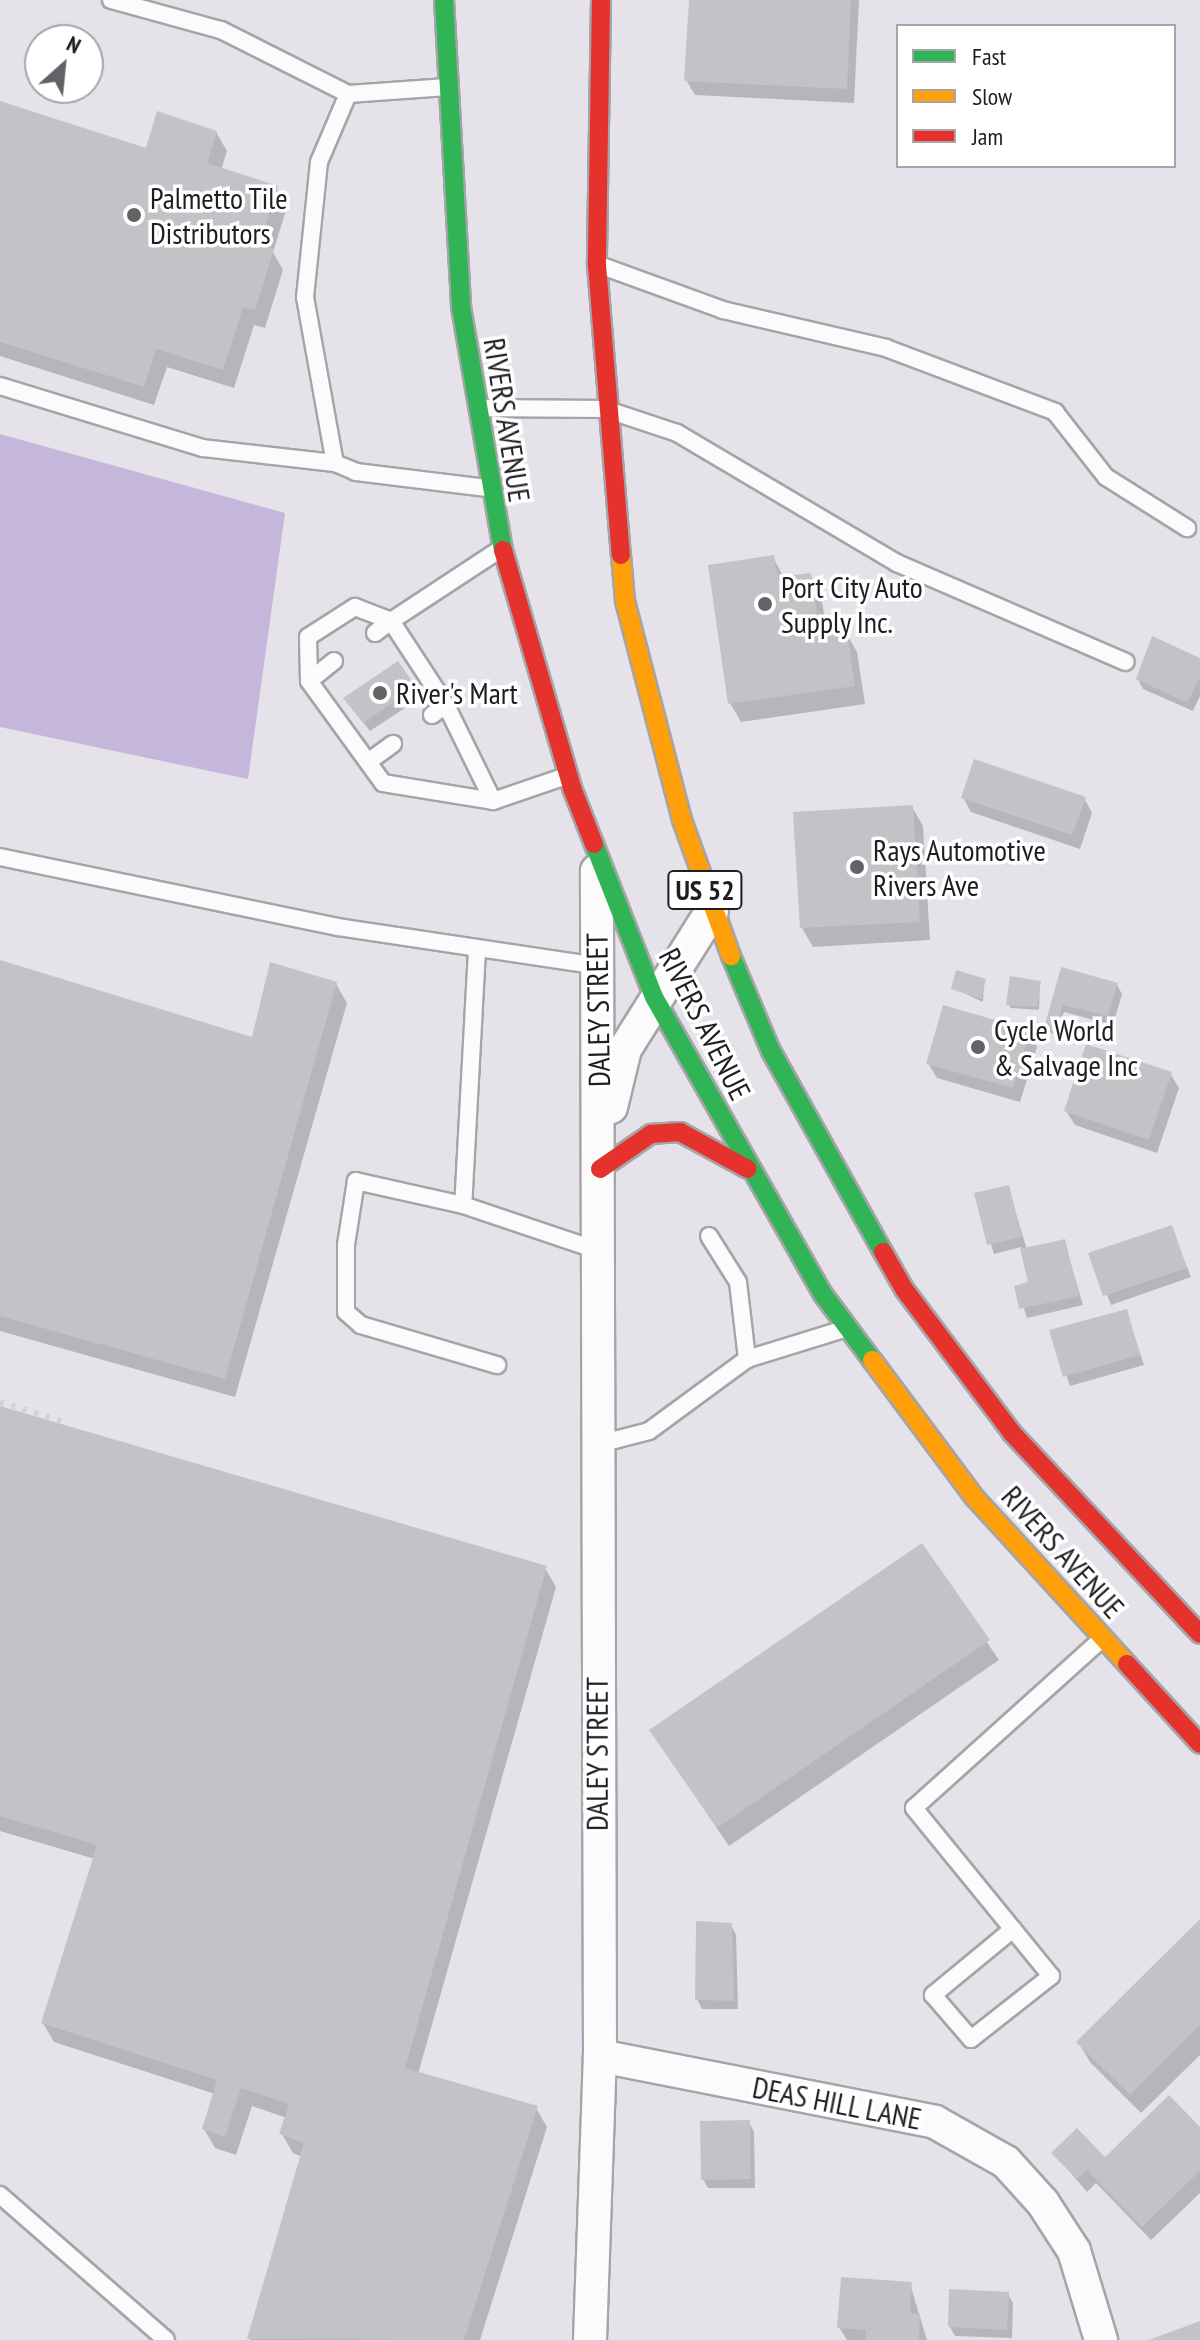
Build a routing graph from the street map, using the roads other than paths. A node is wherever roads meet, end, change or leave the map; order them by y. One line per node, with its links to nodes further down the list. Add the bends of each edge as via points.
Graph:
1 (111, 0): 5 (lane, via 221,30)
2 (444, 0): 4 (main road, RIVERS AVENUE / US 52)
3 (601, 0): 6 (main road, RIVERS AVENUE / US 52)
4 (447, 87): 5 (lane); 8 (main road, RIVERS AVENUE / US 52, via 461,307)
5 (348, 94): 10 (lane, via 319,162 305,297)
6 (597, 265): 9 (main road, RIVERS AVENUE / US 52); 12 (lane, via 723,310 886,348 1055,412 1106,477)
7 (0, 386): 10 (lane, via 203,448)
8 (477, 408): 9 (lane); 11 (main road, RIVERS AVENUE / US 52)
9 (605, 409): 17 (lane, via 677,433 897,563); 25 (main road, RIVERS AVENUE / US 52, via 625,601 682,820)
10 (335, 463): 11 (lane, via 356,472)
11 (489, 488): 13 (main road, RIVERS AVENUE / US 52)
12 (1187, 528)
13 (504, 547): 14 (lane); 21 (main road, RIVERS AVENUE / US 52)
14 (391, 621): 15 (lane); 18 (lane, via 355,607 308,637); 22 (lane)
15 (375, 633)
16 (334, 661): 18 (lane)
17 (1126, 662)
18 (309, 681): 20 (lane)
19 (393, 744): 20 (lane)
20 (368, 762): 22 (lane, via 383,783)
21 (568, 775): 22 (lane); 23 (main road, RIVERS AVENUE / US 52)
22 (493, 801)
23 (597, 851): 27 (street, DALEY STREET); 28 (main road, RIVERS AVENUE / US 52)
24 (0, 857): 26 (lane, via 338,927)
25 (712, 911): 28 (street, DALEY STREET); 38 (main road, RIVERS AVENUE / US 52, via 771,1051 904,1289 1012,1433)
26 (477, 950): 27 (lane); 31 (lane)
27 (598, 966): 29 (street, DALEY STREET)
28 (654, 997): 29 (street, DALEY STREET, via 625,1049); 30 (main road, RIVERS AVENUE / US 52)
29 (600, 1169): 30 (main road, via 651,1134 680,1132); 33 (street, DALEY STREET)
30 (752, 1171): 34 (main road, RIVERS AVENUE / US 52)
31 (463, 1205): 33 (lane); 36 (lane, via 356,1181 346,1245 346,1312 361,1325)
32 (709, 1236): 35 (lane, via 738,1282)
33 (600, 1251): 37 (street, DALEY STREET)
34 (847, 1327): 35 (lane); 39 (main road, RIVERS AVENUE / US 52, via 975,1498)
35 (747, 1359): 37 (lane, via 649,1431)
36 (497, 1365)
37 (599, 1444): 42 (street, DALEY STREET)
38 (1200, 1634)
39 (1103, 1638): 40 (main road, RIVERS AVENUE / US 52); 41 (lane, via 914,1808)
40 (1200, 1744)
41 (1013, 1929): 41 (lane, via 1051,1976 971,2039 933,1995)
42 (600, 2056): 45 (street, DALEY STREET); 46 (street, DEAS HILL LANE, via 935,2122 1006,2162 1043,2203 1074,2251)
43 (0, 2195): 44 (lane)
44 (166, 2340)
45 (590, 2340)
46 (1101, 2340)

